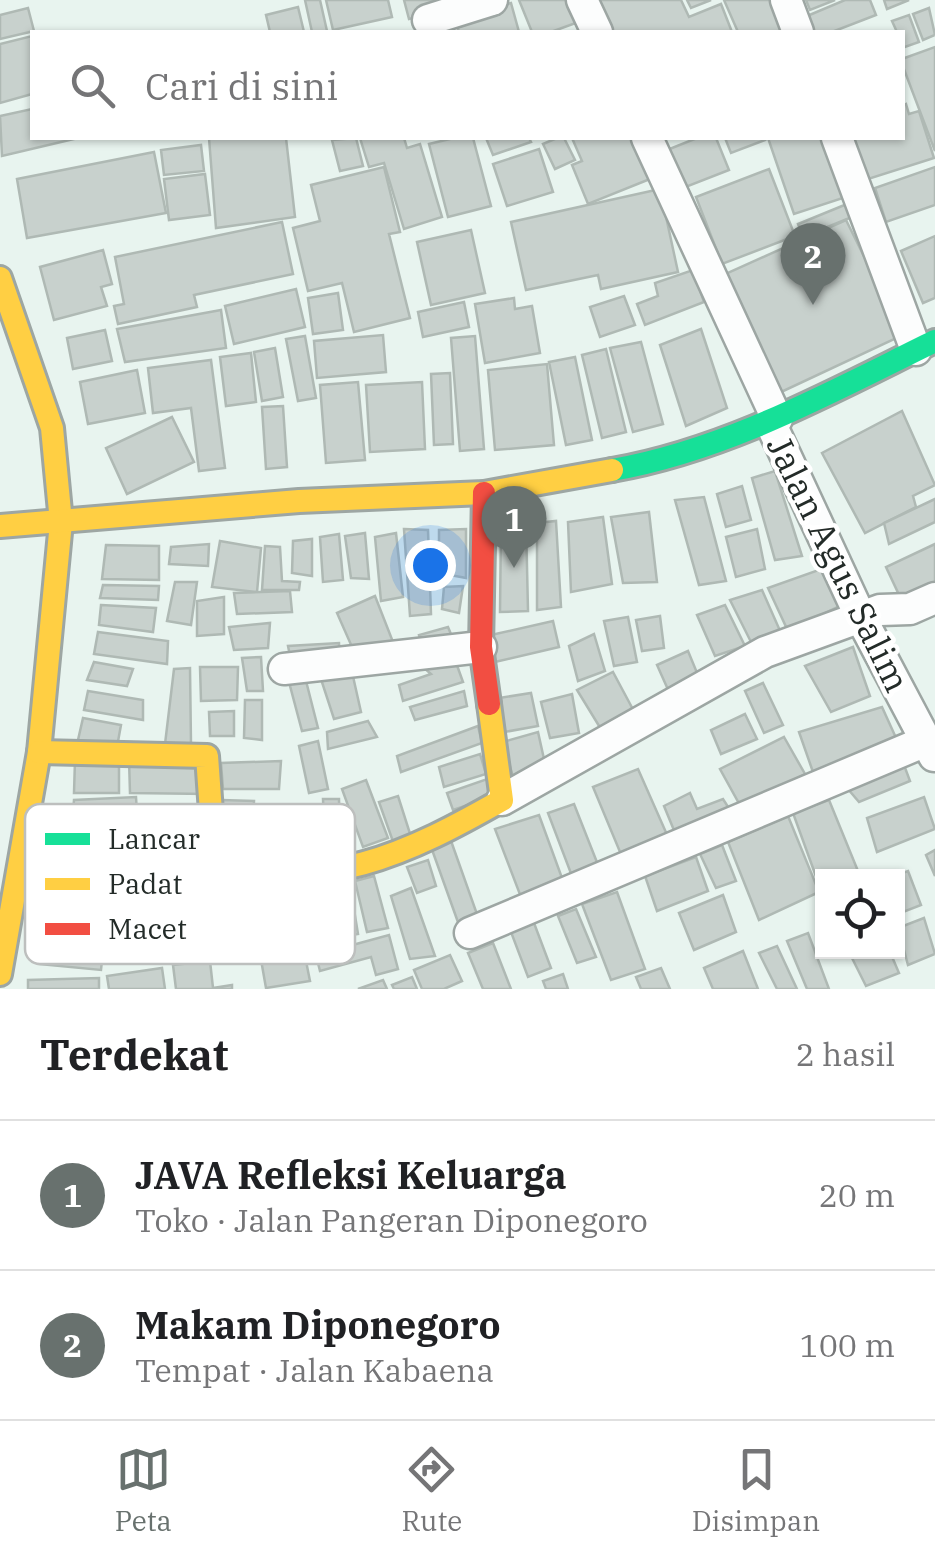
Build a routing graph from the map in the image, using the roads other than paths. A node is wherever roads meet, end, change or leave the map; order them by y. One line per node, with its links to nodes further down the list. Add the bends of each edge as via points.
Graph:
1 (492, 0): 3 (street)
2 (786, 0): 4 (street)
3 (428, 20)
4 (797, 30)
5 (648, 140): 9 (street, Jalan Agus Salim)
6 (838, 140): 8 (street)
7 (0, 278): 11 (street, via 52,428)
8 (926, 346): 9 (street)
9 (773, 420): 10 (street, via 652,463); 14 (street, Jalan Agus Salim)
10 (484, 493): 11 (street); 15 (street)
11 (60, 522): 12 (street); 18 (street)
12 (0, 526)
13 (935, 598): 14 (street)
14 (870, 614): 17 (street, Jalan Agus Salim); 19 (street, via 766,652)
15 (481, 647): 16 (street); 19 (street)
16 (284, 669)
17 (930, 750): 24 (street)
18 (39, 752): 20 (street); 21 (street, via 207,756)
19 (502, 800): 23 (street, via 400,854)
20 (30, 804)
21 (210, 804)
22 (25, 832): 25 (street)
23 (355, 869)
24 (470, 934)
25 (0, 974)

